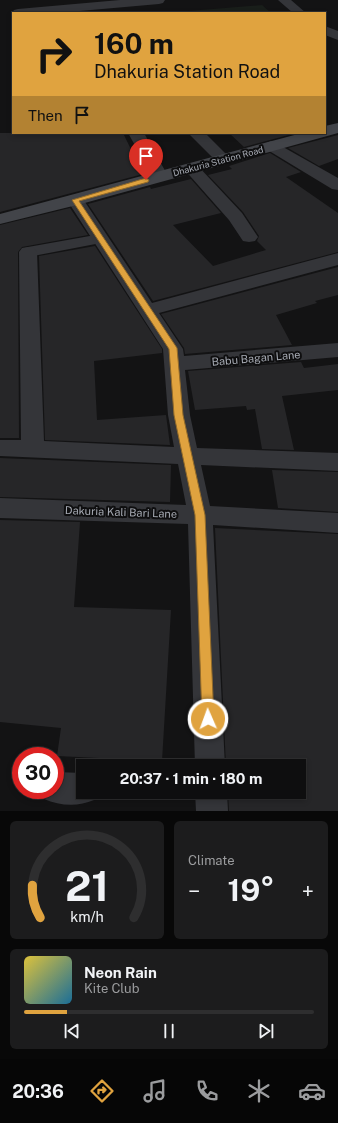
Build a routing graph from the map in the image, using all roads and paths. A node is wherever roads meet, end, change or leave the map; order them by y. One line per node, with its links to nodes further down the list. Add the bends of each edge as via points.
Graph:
1 (160, 0): 4 (street)
2 (284, 0): 6 (street)
3 (65, 7): 4 (street); 5 (street)
4 (129, 8)
5 (22, 12)
6 (299, 12)
7 (326, 30): 8 (street)
8 (338, 36)
9 (338, 128): 10 (street)
10 (326, 131)
11 (137, 134): 17 (street)
12 (197, 134): 15 (street)
13 (315, 134): 14 (street, Dhakuria Station Road)
14 (271, 146): 15 (street, Dhakuria Station Road); 18 (street)
15 (223, 159): 16 (street, Dhakuria Station Road)
16 (191, 168): 17 (street, Dhakuria Station Road); 21 (street, via 236,217)
17 (160, 176): 19 (street, Dhakuria Station Road)
18 (338, 185)
19 (75, 200): 20 (street, Dhakuria Station Road); 22 (street)
20 (0, 219)
21 (248, 237)
22 (101, 239): 23 (lane); 25 (street)
23 (28, 252): 29 (street)
24 (338, 259): 25 (street)
25 (148, 310): 27 (street, via 173,348)
26 (338, 350): 27 (street, Babu Bagan Lane)
27 (175, 364): 30 (street, via 179,415)
28 (0, 448): 29 (street)
29 (33, 449): 30 (street)
30 (188, 455): 31 (street); 33 (street)
31 (338, 462)
32 (0, 508): 33 (street, Dakuria Kali Bari Lane)
33 (200, 515): 34 (street, Dakuria Kali Bari Lane); 35 (street)
34 (338, 523)
35 (210, 759)
36 (64, 788): 37 (street)
37 (76, 789)
38 (211, 799): 39 (street)
39 (212, 811)

